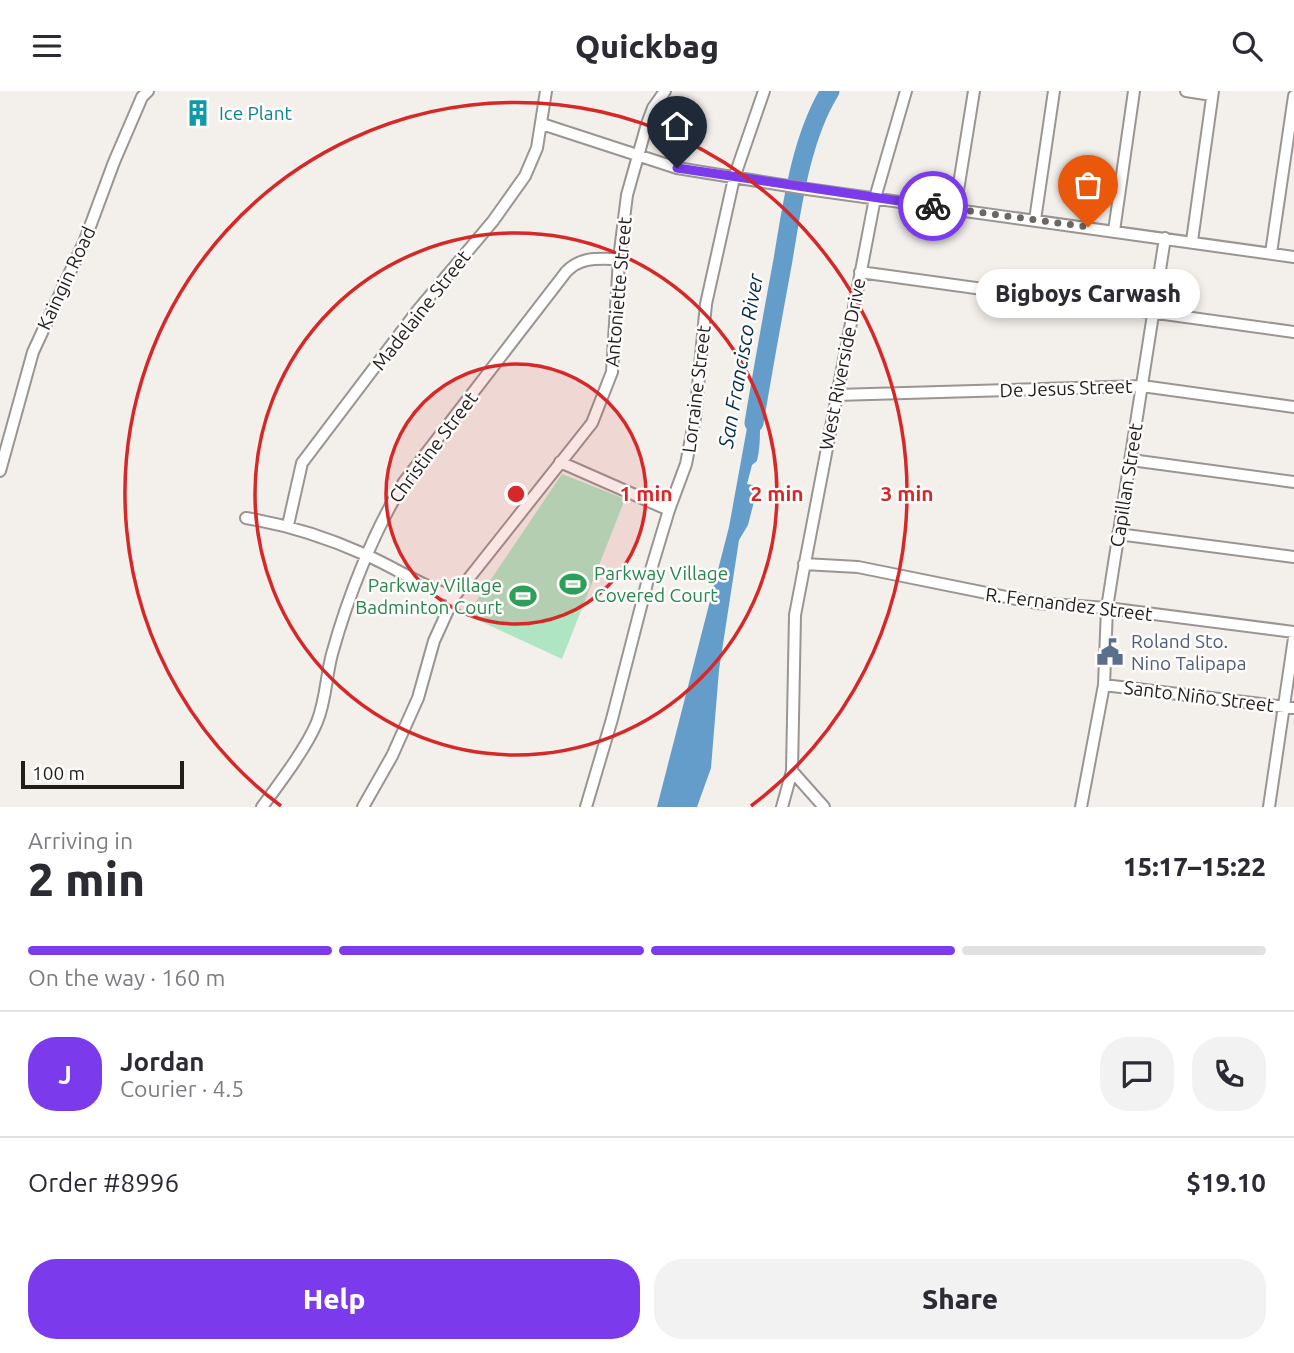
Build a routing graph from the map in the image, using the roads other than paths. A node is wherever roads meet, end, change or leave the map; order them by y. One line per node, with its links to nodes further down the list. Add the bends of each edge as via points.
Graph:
1 (546, 91): 12 (street, Madelaine Street)
2 (665, 91): 13 (street, Antoniette Street, via 653,108)
3 (764, 91): 14 (street, Lorraine Street)
4 (906, 91): 15 (street, West Riverside Drive)
5 (975, 91): 16 (street)
6 (1054, 91): 17 (street)
7 (1134, 91): 18 (street)
8 (1186, 91): 10 (street)
9 (141, 93): 32 (street, Kaingin Road, via 85,240 33,352)
10 (1212, 93): 20 (street)
11 (1294, 96): 21 (street)
12 (542, 124): 13 (street); 36 (street, Madelaine Street, via 525,176 302,463)
13 (638, 155): 14 (street, via 677,168); 23 (street, Antoniette Street)
14 (734, 178): 15 (street); 34 (street, Lorraine Street, via 706,304 686,464)
15 (875, 198): 16 (street); 24 (street, West Riverside Drive)
16 (955, 209): 17 (street)
17 (1035, 220): 18 (street)
18 (1114, 231): 19 (street)
19 (1165, 238): 20 (street); 25 (street, Capillan Street)
20 (1192, 241): 21 (street)
21 (1271, 253): 22 (street)
22 (1294, 257)
23 (618, 259): 31 (street, Antoniette Street, via 612,372 592,423); 38 (street, Christine Street, via 586,259 566,272 404,482)
24 (860, 272): 25 (street); 28 (street, West Riverside Drive)
25 (1153, 312): 26 (street); 27 (street, Capillan Street)
26 (1294, 331)
27 (1142, 386): 28 (street, De Jesus Street); 29 (street, De Jesus Street); 30 (street, Capillan Street)
28 (836, 395): 40 (street, West Riverside Drive)
29 (1294, 407)
30 (1131, 460): 33 (street); 37 (street, Capillan Street)
31 (559, 462): 34 (street); 41 (street, Antoniette Street)
32 (0, 471)
33 (1294, 482)
34 (669, 510): 50 (street, Lorraine Street)
35 (246, 518): 36 (street)
36 (288, 526): 38 (street)
37 (1118, 534): 39 (street); 42 (street, Capillan Street)
38 (366, 555): 41 (street); 48 (street, Christine Street, via 331,655 316,723)
39 (1294, 558)
40 (804, 564): 42 (street, R. Fernandez Street, via 858,567 1036,603); 47 (street, West Riverside Drive, via 795,615)
41 (454, 597): 49 (street, Antoniette Street, via 434,641 418,698)
42 (1107, 608): 43 (street, R. Fernandez Street); 45 (street, Capillan Street)
43 (1294, 632)
44 (1294, 638): 46 (street)
45 (1104, 685): 46 (street, Santo Niño Street); 53 (street, Capillan Street)
46 (1289, 707): 54 (street)
47 (792, 771): 51 (street, West Riverside Drive); 52 (street)
48 (262, 807)
49 (363, 807)
50 (586, 807)
51 (782, 807)
52 (824, 807)
53 (1081, 807)
54 (1269, 807)

